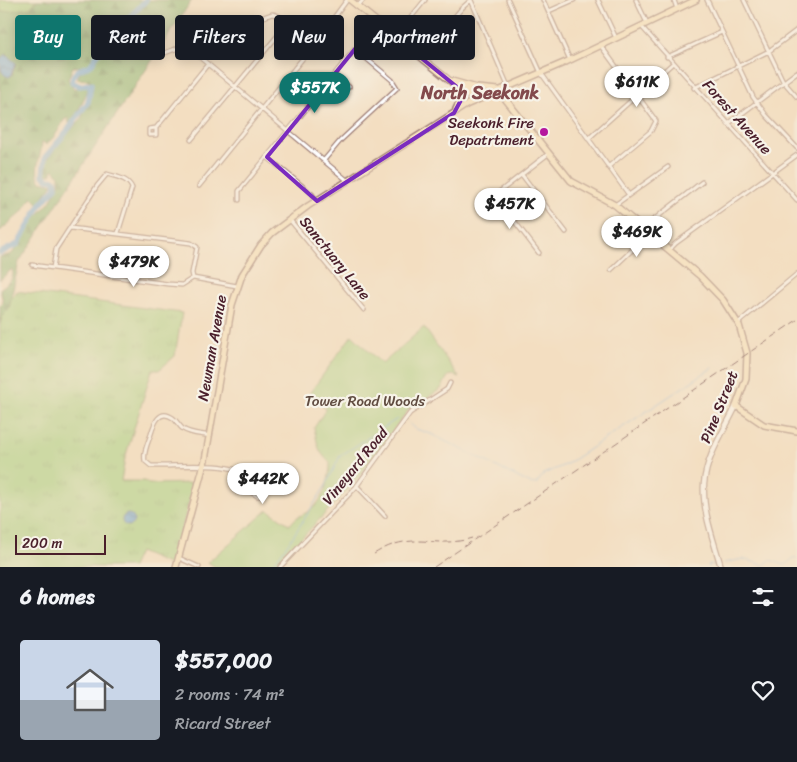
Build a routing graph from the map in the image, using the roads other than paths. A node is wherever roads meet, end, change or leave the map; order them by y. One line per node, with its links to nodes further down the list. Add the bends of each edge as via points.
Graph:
1 (349, 0): 14 (main road); 18 (street)
2 (363, 0): 14 (street)
3 (425, 0): 20 (street)
4 (471, 0): 21 (street); 46 (street)
5 (508, 0): 41 (street)
6 (543, 0): 16 (street)
7 (574, 0): 16 (street)
8 (598, 0): 26 (street)
9 (636, 0): 23 (street, Forest Avenue)
10 (674, 0): 15 (street)
11 (696, 0): 15 (main road, Newman Avenue)
12 (707, 0): 25 (street)
13 (744, 0): 30 (street)
14 (358, 6): 19 (main road)
15 (677, 9): 23 (main road, Newman Avenue)
16 (548, 11): 36 (street)
17 (278, 15): 22 (street)
18 (337, 15)
19 (369, 15)
20 (412, 15)
21 (456, 15)
22 (264, 16)
23 (644, 25): 26 (main road, Newman Avenue); 31 (street, Forest Avenue)
24 (797, 30): 30 (street)
25 (722, 32): 31 (street); 39 (street)
26 (616, 38): 28 (main road, Newman Avenue)
27 (274, 40): 44 (street)
28 (601, 46): 36 (main road, Newman Avenue); 50 (street)
29 (354, 50): 42 (street)
30 (769, 52): 39 (street); 43 (street)
31 (667, 57): 38 (street, Forest Avenue)
32 (203, 60): 37 (street)
33 (301, 60): 54 (street)
34 (368, 60): 65 (street, via 397,88 341,140)
35 (423, 60): 45 (main road)
36 (570, 60): 41 (main road, Newman Avenue)
37 (208, 64): 44 (street); 57 (street)
38 (673, 64): 48 (street, Forest Avenue); 50 (street)
39 (739, 66): 48 (street); 53 (street)
40 (797, 72): 43 (street)
41 (541, 73): 46 (main road, Newman Avenue); 59 (street)
42 (334, 75): 47 (street); 58 (street)
43 (784, 82): 51 (street); 53 (street)
44 (235, 86): 54 (street); 60 (street)
45 (460, 86): 49 (main road); 52 (main road); 55 (main road, via 462,97)
46 (508, 86): 49 (main road, Newman Avenue)
47 (349, 88)
48 (694, 88): 56 (street, Forest Avenue)
49 (498, 90): 52 (main road, Newman Avenue); 62 (main road, Pine Street)
50 (637, 96): 59 (street); 66 (street, via 654,115 655,126)
51 (797, 97)
52 (475, 100): 55 (main road, Newman Avenue)
53 (756, 102): 56 (street); 61 (street)
54 (262, 108): 58 (street); 72 (street)
55 (454, 113): 70 (main road, Newman Avenue)
56 (728, 124): 68 (street, Forest Avenue)
57 (156, 128)
58 (289, 131): 64 (street); 65 (street)
59 (588, 138): 66 (street)
60 (191, 140)
61 (797, 148)
62 (548, 154): 69 (street); 77 (main road, Pine Street, via 570,181)
63 (797, 155): 68 (street)
64 (267, 157): 74 (street, via 239,191); 76 (street)
65 (325, 160): 70 (street)
66 (608, 167): 73 (street)
67 (668, 167): 73 (street)
68 (772, 173): 75 (street, Forest Avenue); 84 (street)
69 (522, 175): 81 (street); 85 (street, via 495,196)
70 (348, 181): 76 (main road, Newman Avenue)
71 (702, 182): 80 (street)
72 (199, 186)
73 (629, 195): 77 (street)
74 (239, 200)
75 (797, 200)
76 (317, 201): 78 (main road, Newman Avenue)
77 (615, 205): 80 (main road, Pine Street)
78 (289, 219): 91 (main road, Newman Avenue, via 261,244); 92 (street, Sanctuary Lane)
79 (69, 228): 82 (street); 82 (street, via 107,174 124,180 132,188); 87 (street, via 56,249)
80 (643, 228): 83 (main road, Pine Street)
81 (566, 232)
82 (118, 233): 90 (street, via 191,243 197,247)
83 (650, 233): 84 (main road, Pine Street); 88 (street)
84 (669, 250): 93 (main road, Pine Street, via 711,286)
85 (539, 253)
86 (32, 265): 87 (street)
87 (53, 268): 90 (street, via 182,285)
88 (611, 270)
89 (797, 274): 93 (street)
90 (193, 278): 91 (street)
91 (237, 286): 97 (main road, Newman Avenue)
92 (364, 310)
93 (738, 323): 95 (main road, Pine Street, via 748,362 745,383)
94 (450, 383): 100 (street, Vineyard Road, via 447,389 410,413)
95 (736, 406): 96 (main road, via 768,427); 106 (street, Pine Street, via 709,462 704,484)
96 (797, 432)
97 (210, 436): 98 (main road, Newman Avenue); 98 (street, via 185,431 174,419 161,415 156,418 146,448 145,461 151,466)
98 (203, 467): 99 (street, via 237,471); 102 (main road, Newman Avenue)
99 (247, 476): 99 (street, via 249,491 262,496 271,479 256,469)
100 (357, 486): 101 (street); 105 (street, Vineyard Road)
101 (385, 516)
102 (179, 558): 103 (main road, Newman Avenue); 104 (street)
103 (176, 567)
104 (199, 567)
105 (280, 567)
106 (720, 567)

